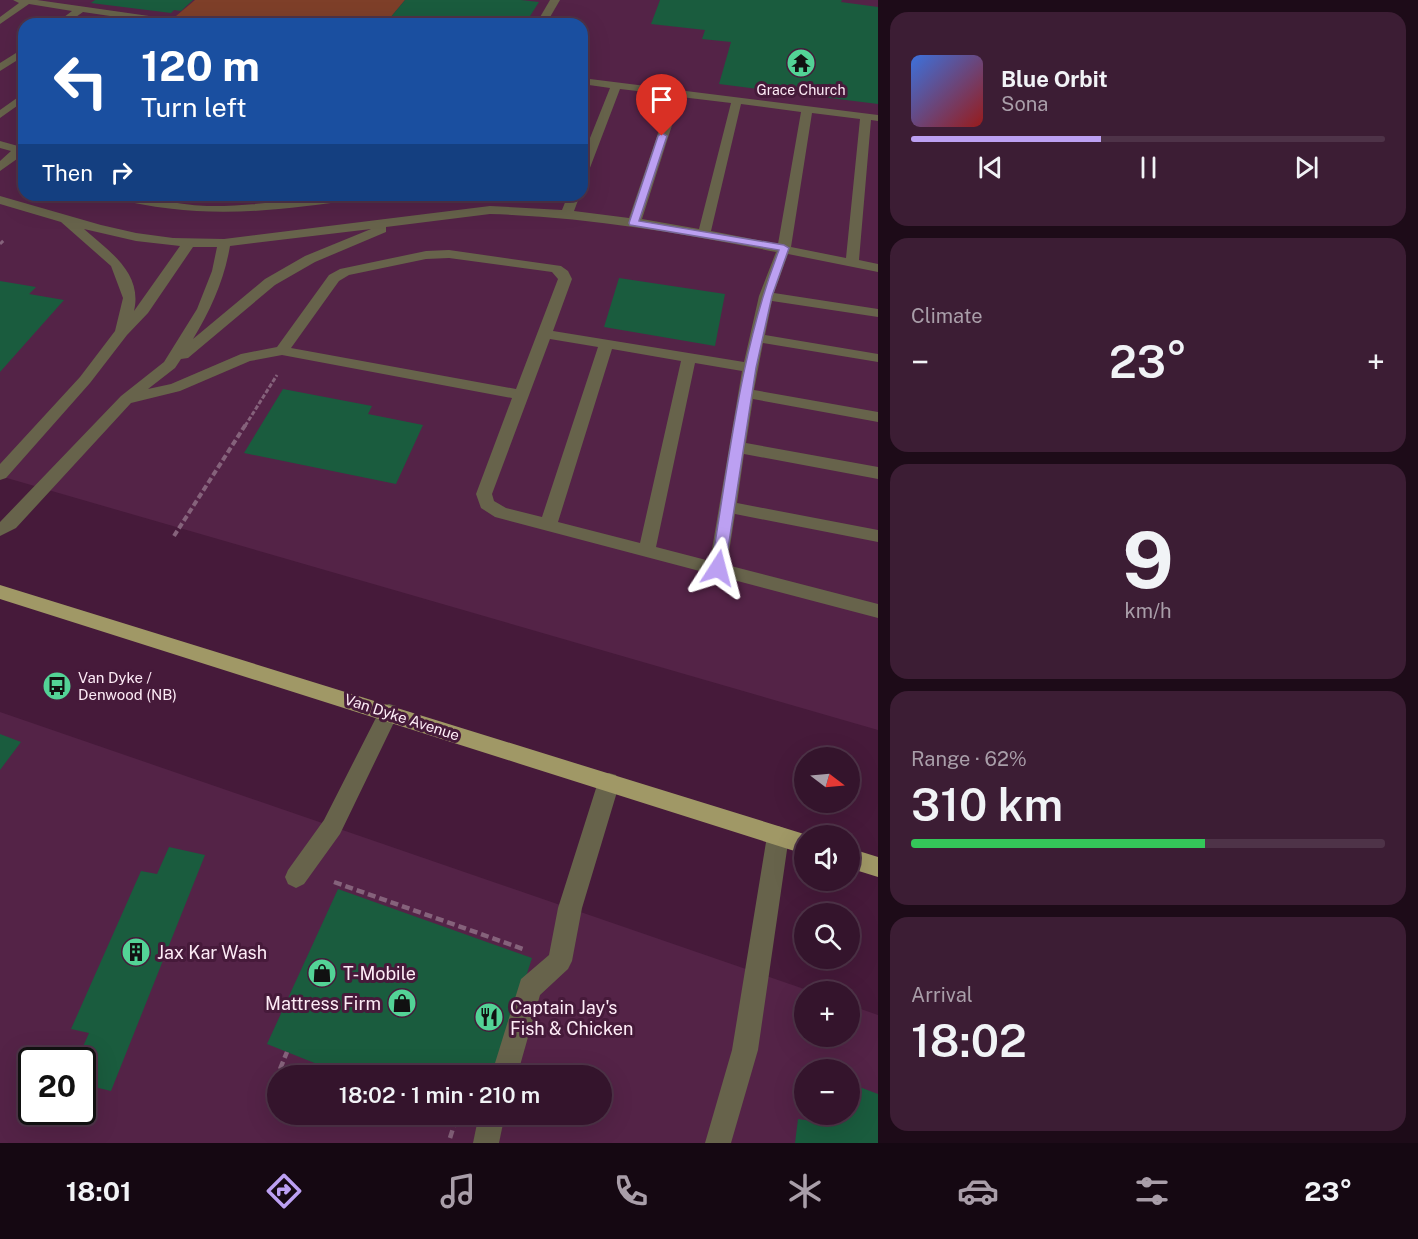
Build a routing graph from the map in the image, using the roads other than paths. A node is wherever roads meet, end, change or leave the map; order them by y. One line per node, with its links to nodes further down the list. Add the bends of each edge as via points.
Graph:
1 (555, 0): 8 (lane)
2 (23, 1): 3 (lane); 9 (lane)
3 (81, 9): 4 (lane); 5 (lane)
4 (124, 15): 6 (lane); 7 (lane)
5 (68, 18)
6 (120, 18)
7 (141, 18)
8 (544, 18)
9 (0, 21)
10 (18, 55): 11 (lane)
11 (0, 68)
12 (588, 82): 13 (lane)
13 (616, 85): 14 (lane); 25 (lane)
14 (677, 93): 15 (lane); 40 (lane)
15 (736, 100): 17 (lane); 41 (lane)
16 (18, 101): 18 (lane)
17 (807, 109): 19 (lane); 44 (lane)
18 (0, 115)
19 (872, 117): 20 (lane)
20 (864, 138): 21 (lane); 45 (lane)
21 (878, 140)
22 (0, 144): 23 (lane)
23 (18, 148)
24 (18, 153): 26 (lane)
25 (588, 157)
26 (0, 167)
27 (0, 200): 38 (lane)
28 (144, 201): 34 (lane)
29 (182, 201): 34 (lane)
30 (267, 201): 35 (lane)
31 (312, 201): 35 (lane)
32 (495, 201): 36 (lane)
33 (572, 201): 37 (lane)
34 (176, 208): 35 (lane)
35 (260, 210)
36 (490, 210): 37 (lane); 39 (lane)
37 (567, 213): 40 (lane)
38 (62, 217): 42 (lane, via 155,240); 49 (lane, via 117,264 130,298)
39 (404, 220): 43 (lane); 56 (lane, via 309,259 270,282)
40 (634, 223): 41 (lane)
41 (704, 234): 44 (lane)
42 (189, 243): 43 (lane); 49 (lane, via 143,310)
43 (224, 243): 56 (lane, via 219,271 204,309)
44 (784, 248): 45 (lane); 47 (lane)
45 (852, 262): 46 (lane)
46 (878, 268)
47 (766, 296): 48 (lane); 51 (lane)
48 (878, 313)
49 (122, 332): 64 (lane, via 86,380)
50 (544, 334): 52 (lane); 53 (lane, via 565,279 556,269 449,254 426,255 345,272 334,278); 59 (lane)
51 (757, 338): 55 (lane); 57 (lane)
52 (606, 345): 54 (lane); 66 (lane)
53 (282, 351): 59 (lane); 60 (lane, via 246,357 175,388)
54 (689, 358): 57 (lane); 69 (lane)
55 (878, 358)
56 (170, 365): 60 (lane)
57 (750, 368): 58 (lane)
58 (746, 393): 61 (lane); 62 (lane)
59 (521, 395): 66 (lane, via 484,494 487,504 501,513)
60 (126, 399): 67 (lane, via 10,524)
61 (878, 417)
62 (737, 447): 63 (lane); 65 (lane)
63 (878, 473)
64 (0, 474)
65 (728, 507): 68 (lane); 70 (lane)
66 (548, 525): 69 (lane)
67 (0, 530)
68 (878, 536)
69 (647, 550): 70 (lane)
70 (718, 568): 72 (lane)
71 (0, 592): 73 (main road, Van Dyke Avenue)
72 (878, 611)
73 (389, 712): 74 (main road, Van Dyke Avenue); 79 (lane, via 332,827)
74 (609, 782): 75 (main road, Van Dyke Avenue); 80 (lane, via 570,908 560,961 530,988)
75 (778, 836): 76 (main road, Van Dyke Avenue); 83 (lane, via 746,1050)
76 (794, 841)
77 (860, 861): 78 (main road)
78 (878, 867)
79 (296, 877)
80 (507, 1065)
81 (490, 1125): 82 (lane)
82 (486, 1143)
83 (718, 1143)

